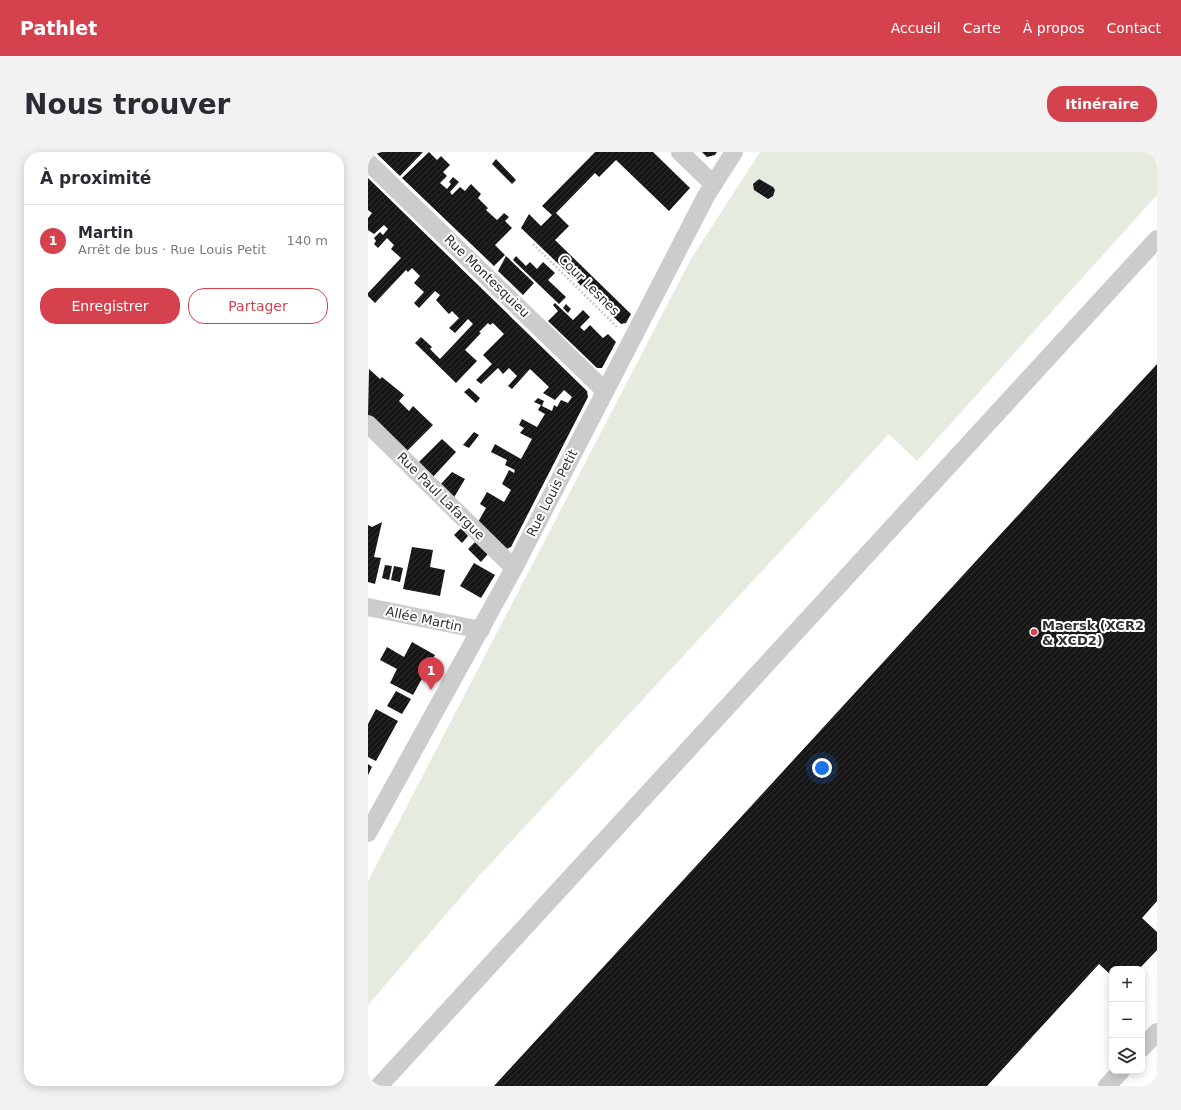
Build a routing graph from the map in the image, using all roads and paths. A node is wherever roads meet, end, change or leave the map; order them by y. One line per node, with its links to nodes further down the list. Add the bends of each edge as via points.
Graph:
1 (680, 152): 4 (street)
2 (734, 152): 4 (street, Rue Louis Petit)
3 (368, 162): 8 (street, Rue Montesquieu)
4 (713, 184): 7 (street, Rue Louis Petit)
5 (1157, 239): 17 (street)
6 (533, 244): 7 (path, Cour Lesnes, via 615,325)
7 (632, 338): 8 (street, Rue Louis Petit)
8 (605, 391): 10 (street, Rue Louis Petit)
9 (368, 424): 10 (street, Rue Paul Lafargue)
10 (514, 568): 12 (street, Rue Louis Petit)
11 (368, 607): 12 (street, Allée Martin)
12 (481, 630): 13 (street, Rue Louis Petit)
13 (368, 833)
14 (1157, 1032): 15 (street)
15 (1145, 1045)
16 (1118, 1074): 18 (street)
17 (379, 1086)
18 (1107, 1086)

